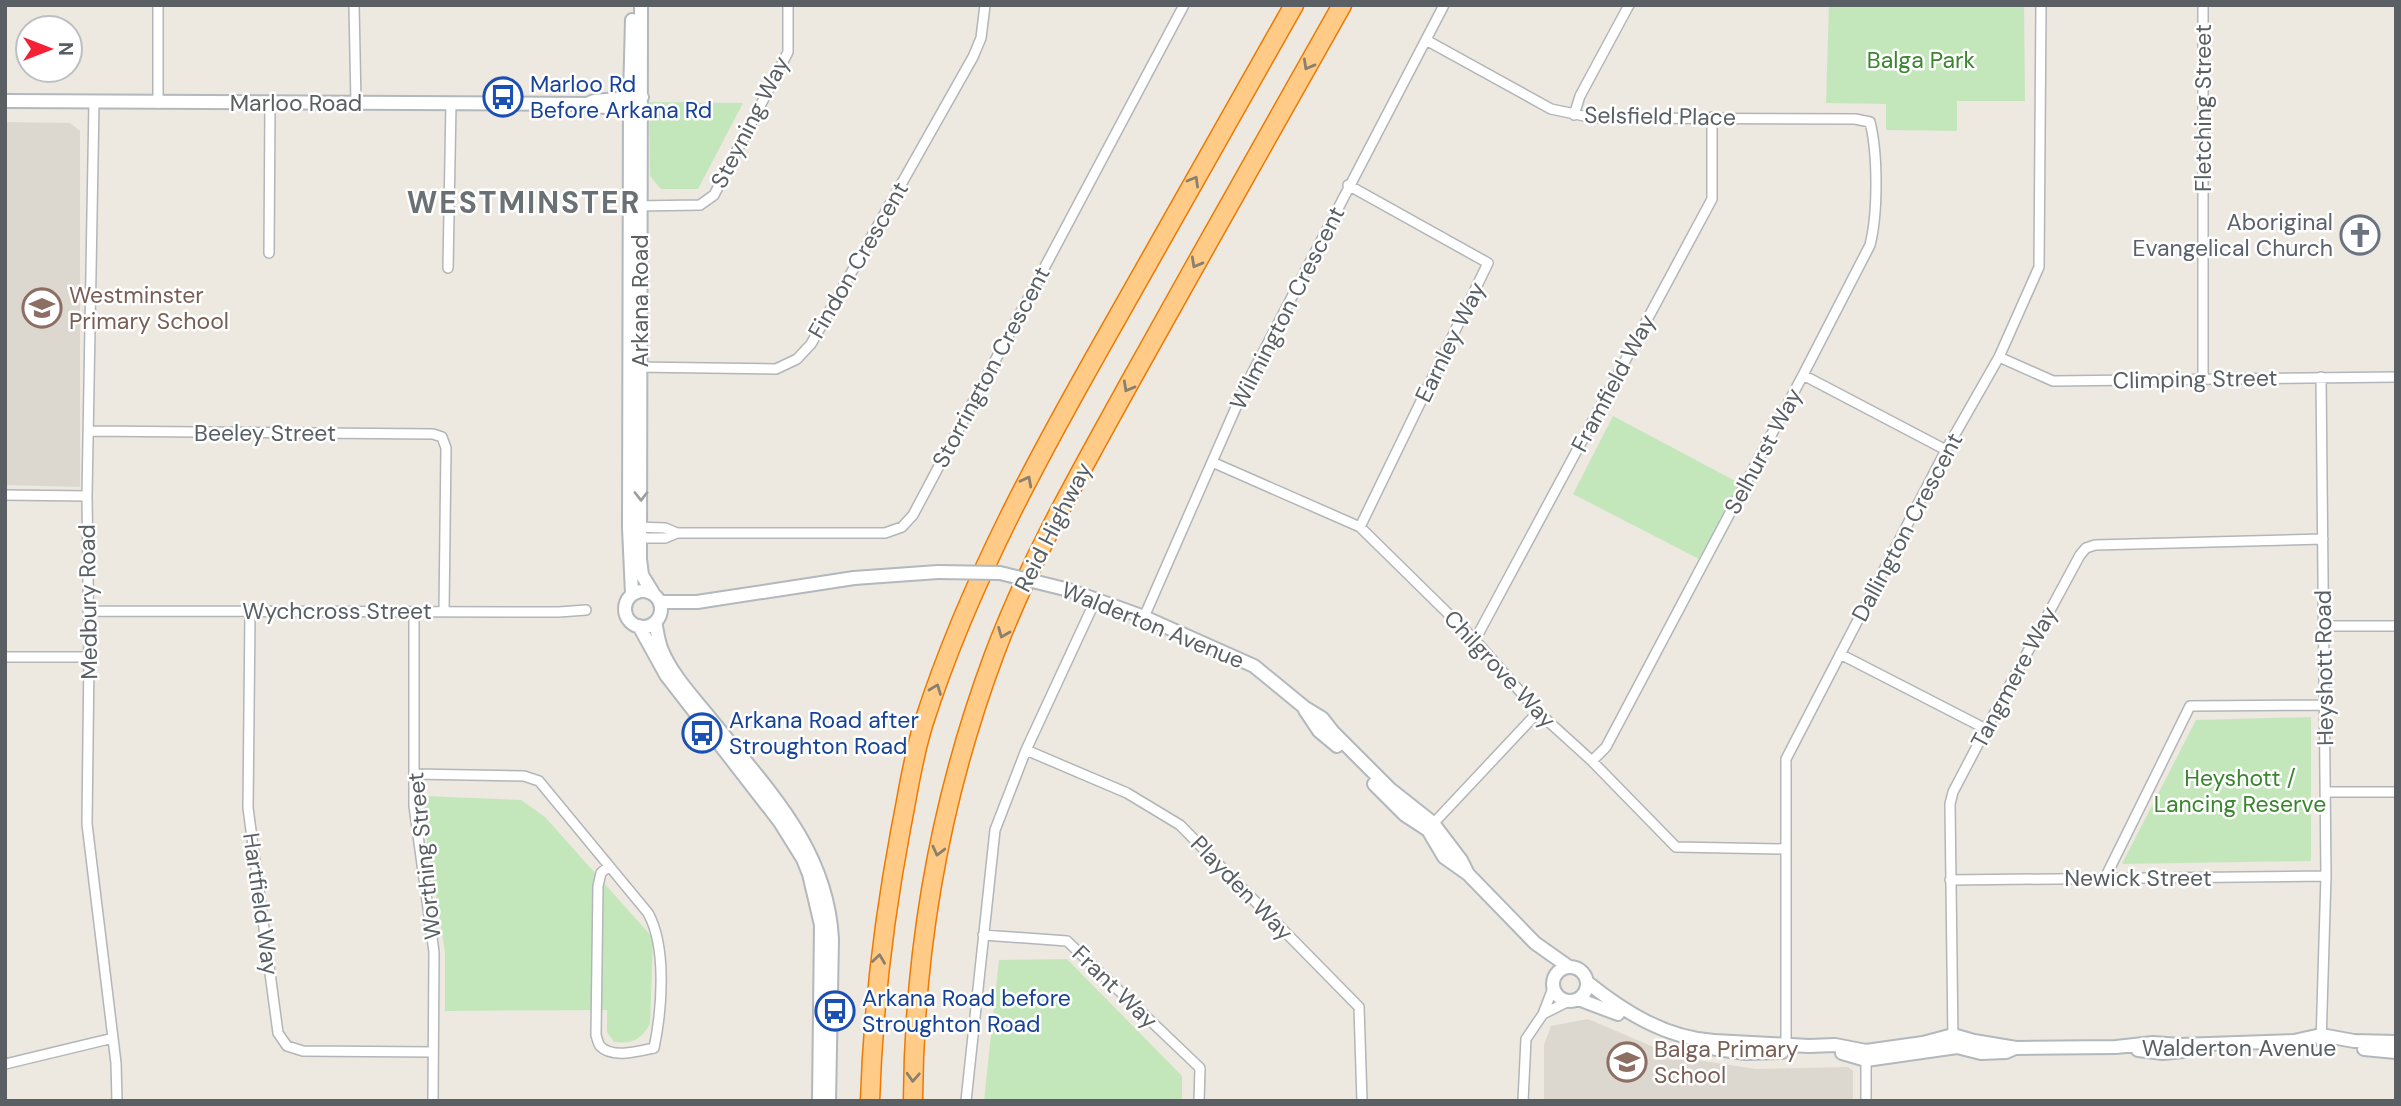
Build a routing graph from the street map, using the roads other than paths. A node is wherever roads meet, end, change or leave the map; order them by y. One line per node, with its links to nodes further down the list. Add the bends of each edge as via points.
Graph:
1 (158, 5): 17 (street)
2 (354, 5): 18 (street)
3 (633, 5): 20 (street, Arkana Road)
4 (641, 5): 20 (street, Arkana Road)
5 (788, 5): 26 (street, Steyning Way, via 788,52 714,195 700,205)
6 (985, 5): 30 (street, Findon Crescent, via 981,38 973,57 811,344 797,359 776,369)
7 (1184, 5): 41 (street, Storrington Crescent, via 913,515 902,527 885,533 677,533 665,528)
8 (1294, 5): 95 (highway, Reid Highway, one-way to 8, via 878,972 904,812 923,724 967,609 1056,425)
9 (1342, 5): 96 (highway, Reid Highway, one-way to 96, via 1051,526 995,652 968,730 935,864 919,987)
10 (1444, 5): 14 (street, Wilmington Crescent)
11 (1629, 5): 22 (street)
12 (2041, 5): 29 (street, Dallington Crescent, via 2039,267)
13 (2203, 5): 34 (street, Fletching Street)
14 (1426, 40): 22 (street, Selsfield Place, via 1551,109); 25 (street, Wilmington Crescent)
15 (5, 101): 16 (street, Marloo Road)
16 (94, 102): 17 (street, Marloo Road); 35 (street, Medbury Road)
17 (158, 103): 21 (street, Marloo Road)
18 (356, 103): 19 (street, Marloo Road); 21 (street, Marloo Road)
19 (451, 103): 20 (street, Marloo Road); 28 (street)
20 (636, 103): 26 (street, Arkana Road)
21 (270, 104): 27 (street)
22 (1574, 115): 23 (street, Selsfield Place)
23 (1712, 117): 24 (street, Selsfield Place); 57 (street, Framfield Way, via 1712,199)
24 (1870, 122): 31 (street, Selhurst Way, via 1874,140 1870,245)
25 (1348, 185): 37 (street, Wilmington Crescent); 40 (street, Earnley Way, via 1488,263)
26 (635, 206): 30 (street, Arkana Road)
27 (269, 253)
28 (448, 268)
29 (1999, 357): 34 (street, Climping Street, via 2053,381); 36 (street, Dallington Crescent)
30 (635, 367): 41 (street, Arkana Road)
31 (1803, 375): 36 (street); 65 (street, Selhurst Way, via 1606,747)
32 (2321, 377): 33 (street, Climping Street); 34 (street, Climping Street); 42 (street, Heyshott Road)
33 (2396, 377)
34 (2203, 379)
35 (88, 431): 39 (street, Medbury Road); 49 (street, Beeley Street, via 442,437 446,448)
36 (1946, 450): 58 (street, Dallington Crescent)
37 (1212, 462): 40 (street, Chilgrove Way); 52 (street, Wilmington Crescent)
38 (5, 495): 39 (street)
39 (87, 496): 48 (street, Medbury Road)
40 (1360, 527): 57 (street, Chilgrove Way)
41 (635, 533): 43 (street, Arkana Road); 44 (street, Arkana Road, via 642,575)
42 (2323, 539): 55 (street, Heyshott Road); 63 (street, Tangmere Way, via 2086,548)
43 (632, 594): 44 (street, via 639,591); 54 (street, via 625,612)
44 (656, 598): 46 (street, Walderton Avenue); 53 (street)
45 (1096, 599): 46 (street, Walderton Avenue, bridge, via 1000,573 938,572 854,578); 52 (street, Walderton Avenue); 64 (street)
46 (697, 602): 53 (street, Walderton Avenue)
47 (586, 610): 49 (street, Wychcross Street)
48 (88, 611): 50 (street, Wychcross Street); 60 (street, Medbury Road)
49 (444, 611): 51 (street, Wychcross Street)
50 (250, 612): 51 (street, Wychcross Street); 87 (street, Hartfield Way, via 248,808 278,1033 287,1046 303,1051)
51 (414, 612): 66 (street, Worthing Street)
52 (1144, 617): 69 (street, Walderton Avenue, via 1254,666 1322,718 1359,763)
53 (657, 619): 54 (street); 94 (street, via 661,647 686,688 789,816 821,876 832,939)
54 (639, 626): 93 (street, via 666,675 779,822 810,874 821,925)
55 (2324, 626): 56 (street); 61 (street, Heyshott Road)
56 (2396, 626)
57 (1475, 640): 62 (street, Chilgrove Way)
58 (1840, 654): 63 (street); 70 (street, Dallington Crescent, via 1786,759)
59 (5, 657): 60 (street)
60 (89, 657): 82 (street, Medbury Road, via 88,824)
61 (2324, 705): 67 (street, Heyshott Road); 73 (street, via 2190,706)
62 (1538, 712): 65 (street, Chilgrove Way); 69 (street)
63 (1986, 729): 74 (street, Tangmere Way, via 1950,804)
64 (1026, 750): 75 (street, via 995,830); 99 (street, Playden Way, via 1128,793 1180,825 1359,1007)
65 (1592, 761): 70 (street, Chilgrove Way, via 1676,848)
66 (414, 774): 71 (street, via 524,776 539,781); 87 (street, Worthing Street, via 414,806 434,952)
67 (2325, 792): 68 (street); 72 (street, Heyshott Road)
68 (2396, 792)
69 (1430, 827): 76 (street, Walderton Avenue)
70 (1785, 849): 86 (street, Dallington Crescent)
71 (609, 866): 71 (street, via 601,873 598,886 596,1035 600,1046 609,1051 631,1053 654,1048 660,1021 659,944 648,913)
72 (2326, 876): 73 (street, Newick Street); 83 (street, Heyshott Road)
73 (2105, 878): 74 (street, Newick Street)
74 (1950, 880): 84 (street, Tangmere Way)
75 (983, 935): 97 (street); 98 (street, Frant Way, via 1067,941 1200,1068)
76 (1535, 943): 77 (street, Walderton Avenue); 78 (street, Walderton Avenue)
77 (1569, 967): 78 (street, via 1562,969); 79 (street, via 1581,971)
78 (1554, 982): 80 (street, via 1559,997); 81 (street)
79 (1587, 982): 80 (street, via 1583,994); 86 (street, Walderton Avenue, via 1618,1007 1657,1027 1707,1041)
80 (1573, 1000): 81 (street); 86 (street, Walderton Avenue, via 1609,1009 1687,1043 1735,1052)
81 (1543, 1014): 100 (street, via 1524,1048)
82 (113, 1038): 90 (street); 91 (street, Medbury Road)
83 (2321, 1039): 84 (street, Walderton Avenue, via 2016,1048 1990,1054); 85 (street, Walderton Avenue); 88 (street, Walderton Avenue, via 2350,1049)
84 (1953, 1041): 89 (street, Walderton Avenue)
85 (2396, 1042)
86 (1786, 1049): 89 (street, Walderton Avenue)
87 (433, 1052): 92 (street, Worthing Street)
88 (2396, 1052)
89 (1866, 1056): 101 (street)
90 (5, 1064)
91 (117, 1101)
92 (433, 1101)
93 (819, 1101)
94 (829, 1101)
95 (870, 1101)
96 (913, 1101)
97 (966, 1101)
98 (1199, 1101)
99 (1362, 1101)
100 (1523, 1101)
101 (1866, 1101)

